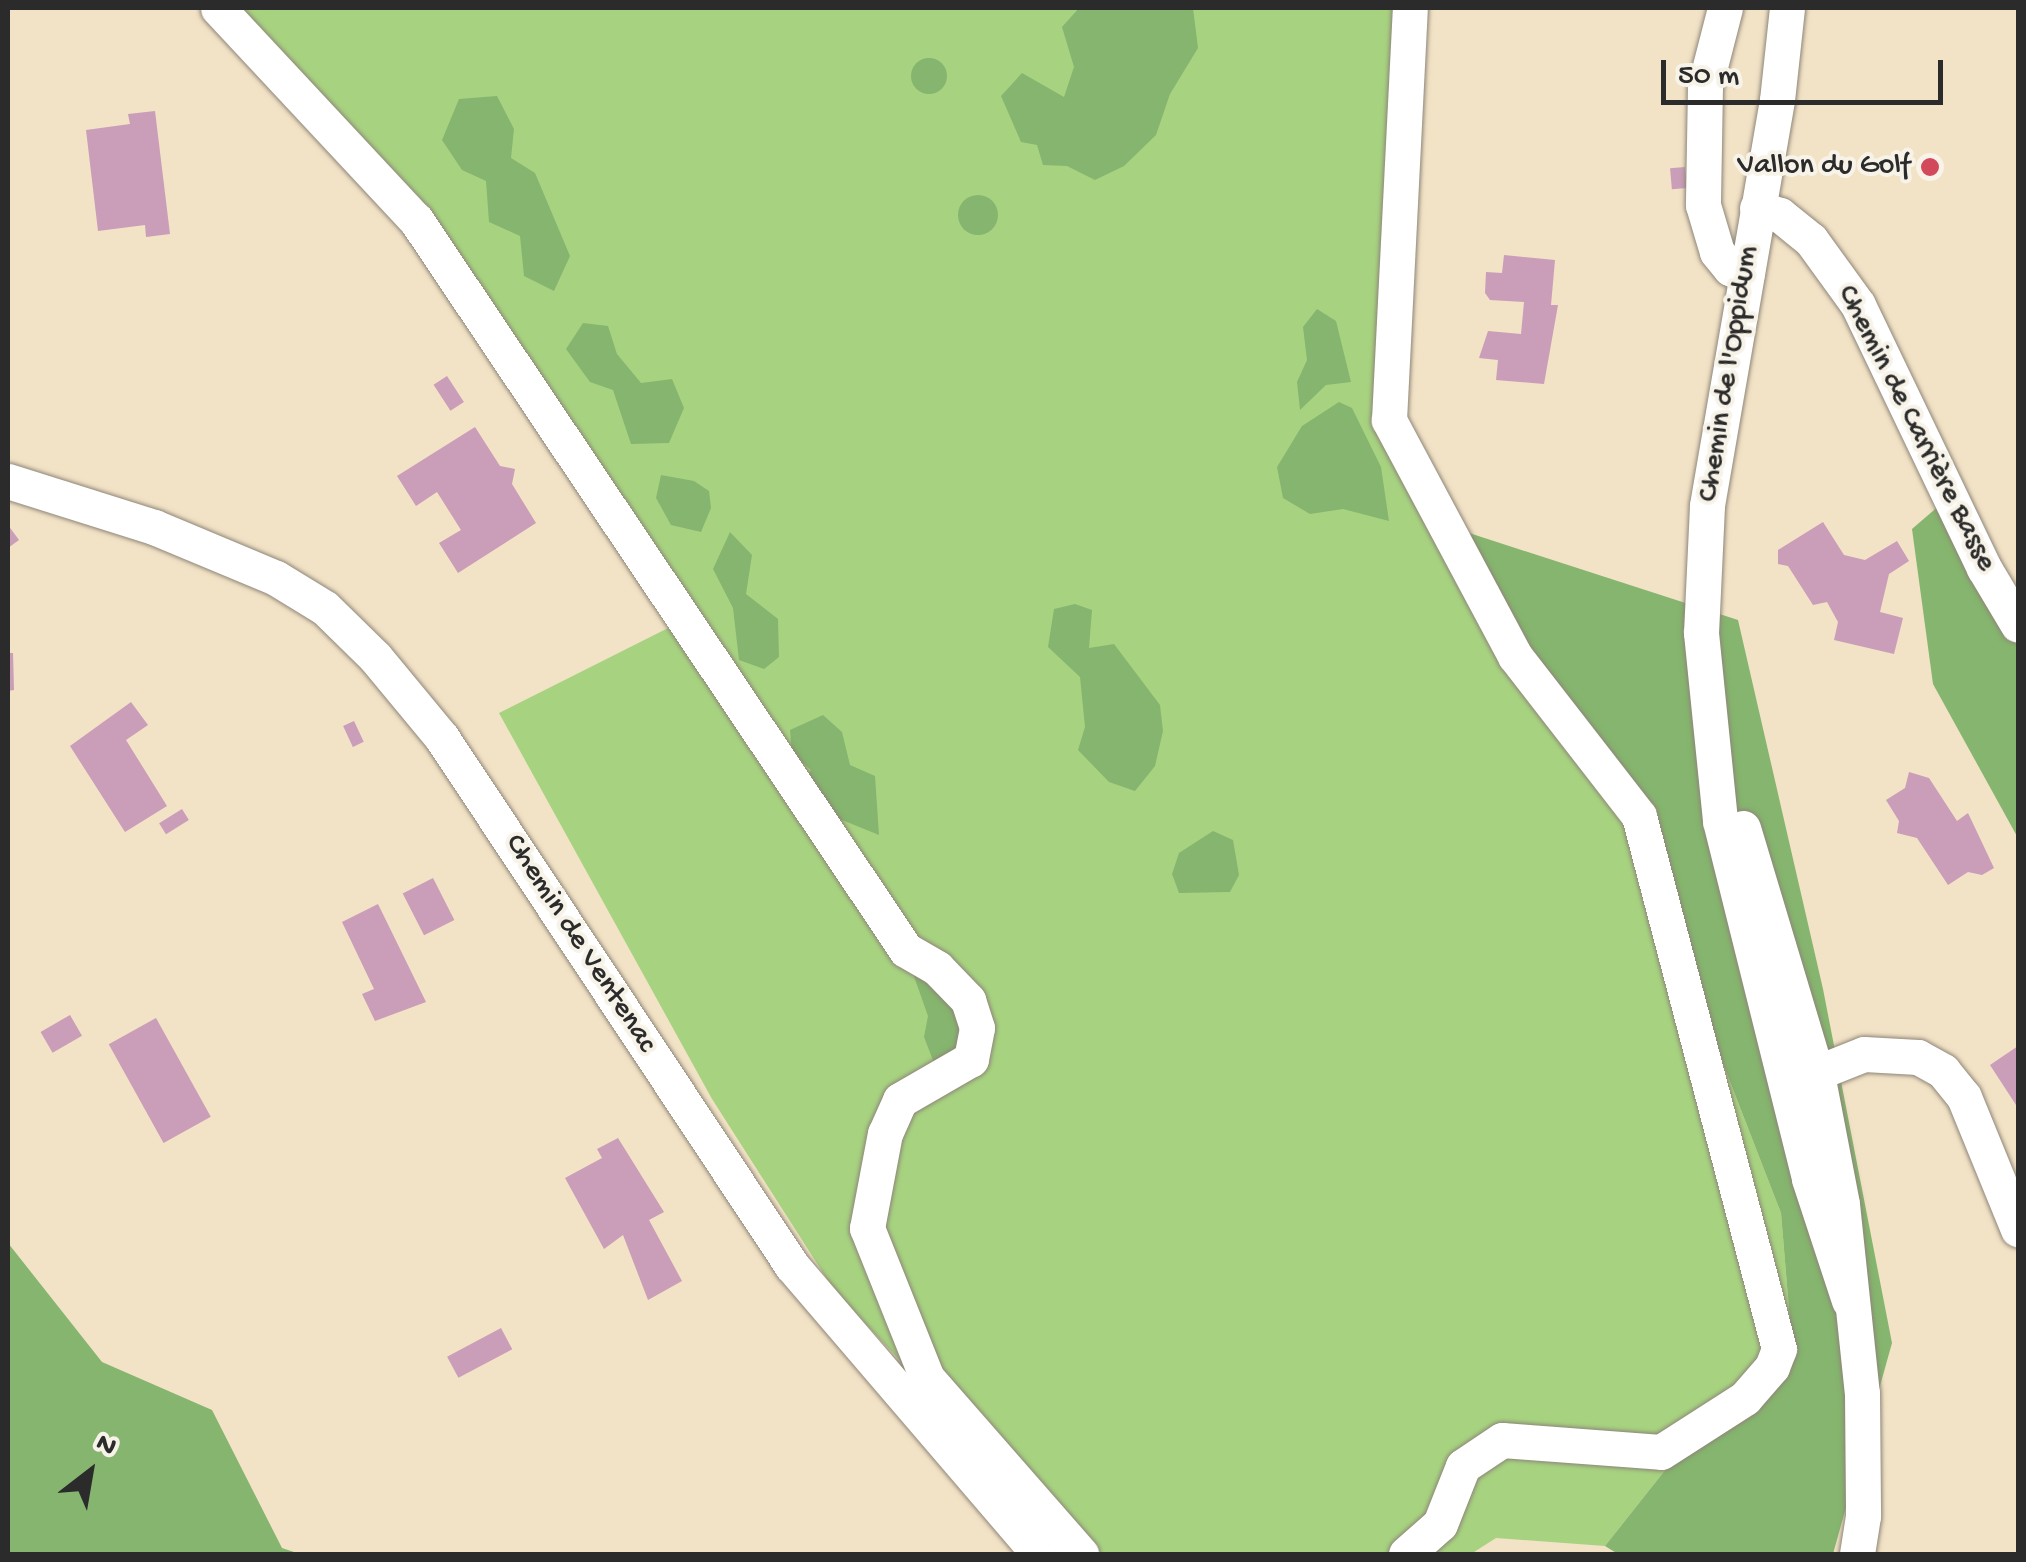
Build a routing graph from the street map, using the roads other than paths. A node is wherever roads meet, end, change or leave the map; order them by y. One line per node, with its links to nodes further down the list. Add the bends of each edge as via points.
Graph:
1 (218, 8): 12 (street, via 416,220 906,950 937,968 968,1000 977,1028 971,1059 900,1100 884,1132 867,1228 927,1378)
2 (1410, 8): 13 (street, via 1388,420 1515,656 1638,816 1779,1349 1772,1368 1745,1398 1661,1452 1502,1440 1464,1466 1440,1524)
3 (1725, 8): 6 (street, via 1705,86 1703,204 1717,252)
4 (1787, 8): 5 (street, Chemin de l'Oppidum)
5 (1757, 208): 6 (street, Chemin de l'Oppidum); 8 (street, Chemin de Carrière Basse, via 1780,214 1811,240 1858,304 1984,568)
6 (1747, 275): 9 (street, Chemin de l'Oppidum, via 1707,506 1701,633 1720,821)
7 (8, 480): 11 (street, Chemin de Ventenac, via 154,526 276,578 324,608 376,657 442,738 792,1266)
8 (2018, 624)
9 (1801, 1079): 10 (street, via 1864,1054 1894,1052 1942,1070 1964,1096); 14 (street, Chemin de l'Oppidum, via 1850,1301 1865,1456)
10 (2018, 1229)
11 (1039, 1554)
12 (1081, 1554)
13 (1406, 1554)
14 (1857, 1554)

